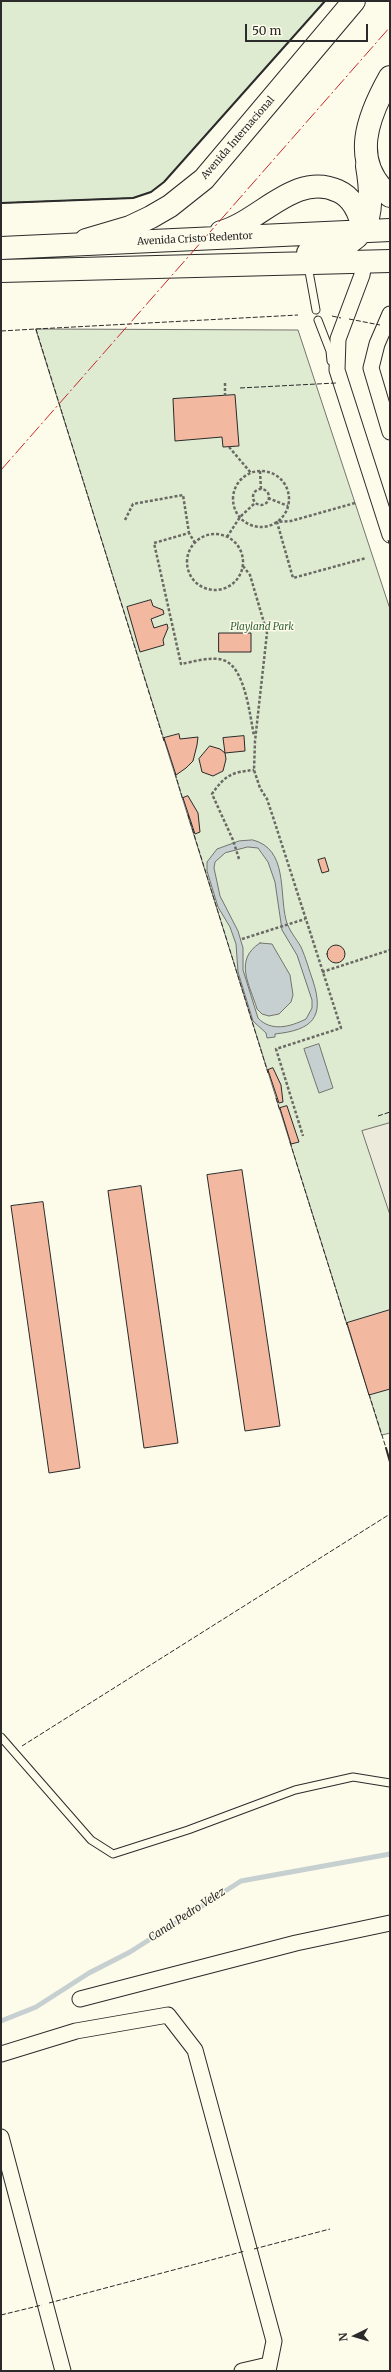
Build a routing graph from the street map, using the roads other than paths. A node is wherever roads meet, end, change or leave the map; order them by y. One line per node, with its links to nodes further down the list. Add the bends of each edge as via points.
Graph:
1 (354, 1): 9 (main road, Avenida Internacional, via 204,179 170,206 151,217 130,227)
2 (390, 77): 3 (main road, via 367,129)
3 (367, 166): 4 (main road, via 378,185); 5 (main road, via 371,207)
4 (390, 196)
5 (363, 230): 6 (main road, Avenida Cristo Redentor); 7 (main road, Avenida Cristo Redentor); 7 (main road, via 360,215 347,197 335,190 313,186 296,191 227,231); 14 (main road, via 352,240 331,250 226,256)
6 (390, 230)
7 (197, 238): 9 (main road, Avenida Cristo Redentor)
8 (390, 239): 12 (main road, via 362,242 358,247)
9 (72, 244): 10 (main road, Avenida Cristo Redentor)
10 (1, 248)
11 (390, 261): 12 (main road)
12 (364, 263): 13 (main road); 21 (street, via 362,276 338,339 337,370)
13 (308, 264): 14 (main road); 16 (lane)
14 (192, 267): 15 (main road)
15 (1, 271)
16 (316, 310)
17 (390, 314): 20 (street, via 377,344 371,368)
18 (318, 320): 19 (lane, via 330,352)
19 (332, 371)
20 (390, 432)
21 (387, 517): 22 (street)
22 (390, 536)
23 (1, 1737): 24 (lane, via 91,1840 113,1854 188,1830 295,1790 353,1777)
24 (390, 1782)
25 (390, 1923): 26 (street, via 296,1943)
26 (80, 1999)
27 (1, 2054): 29 (street, via 76,2031 168,2015 195,2050 274,2341)
28 (1, 2137): 30 (street)
29 (268, 2368): 31 (street)
30 (63, 2371)
31 (242, 2371)

